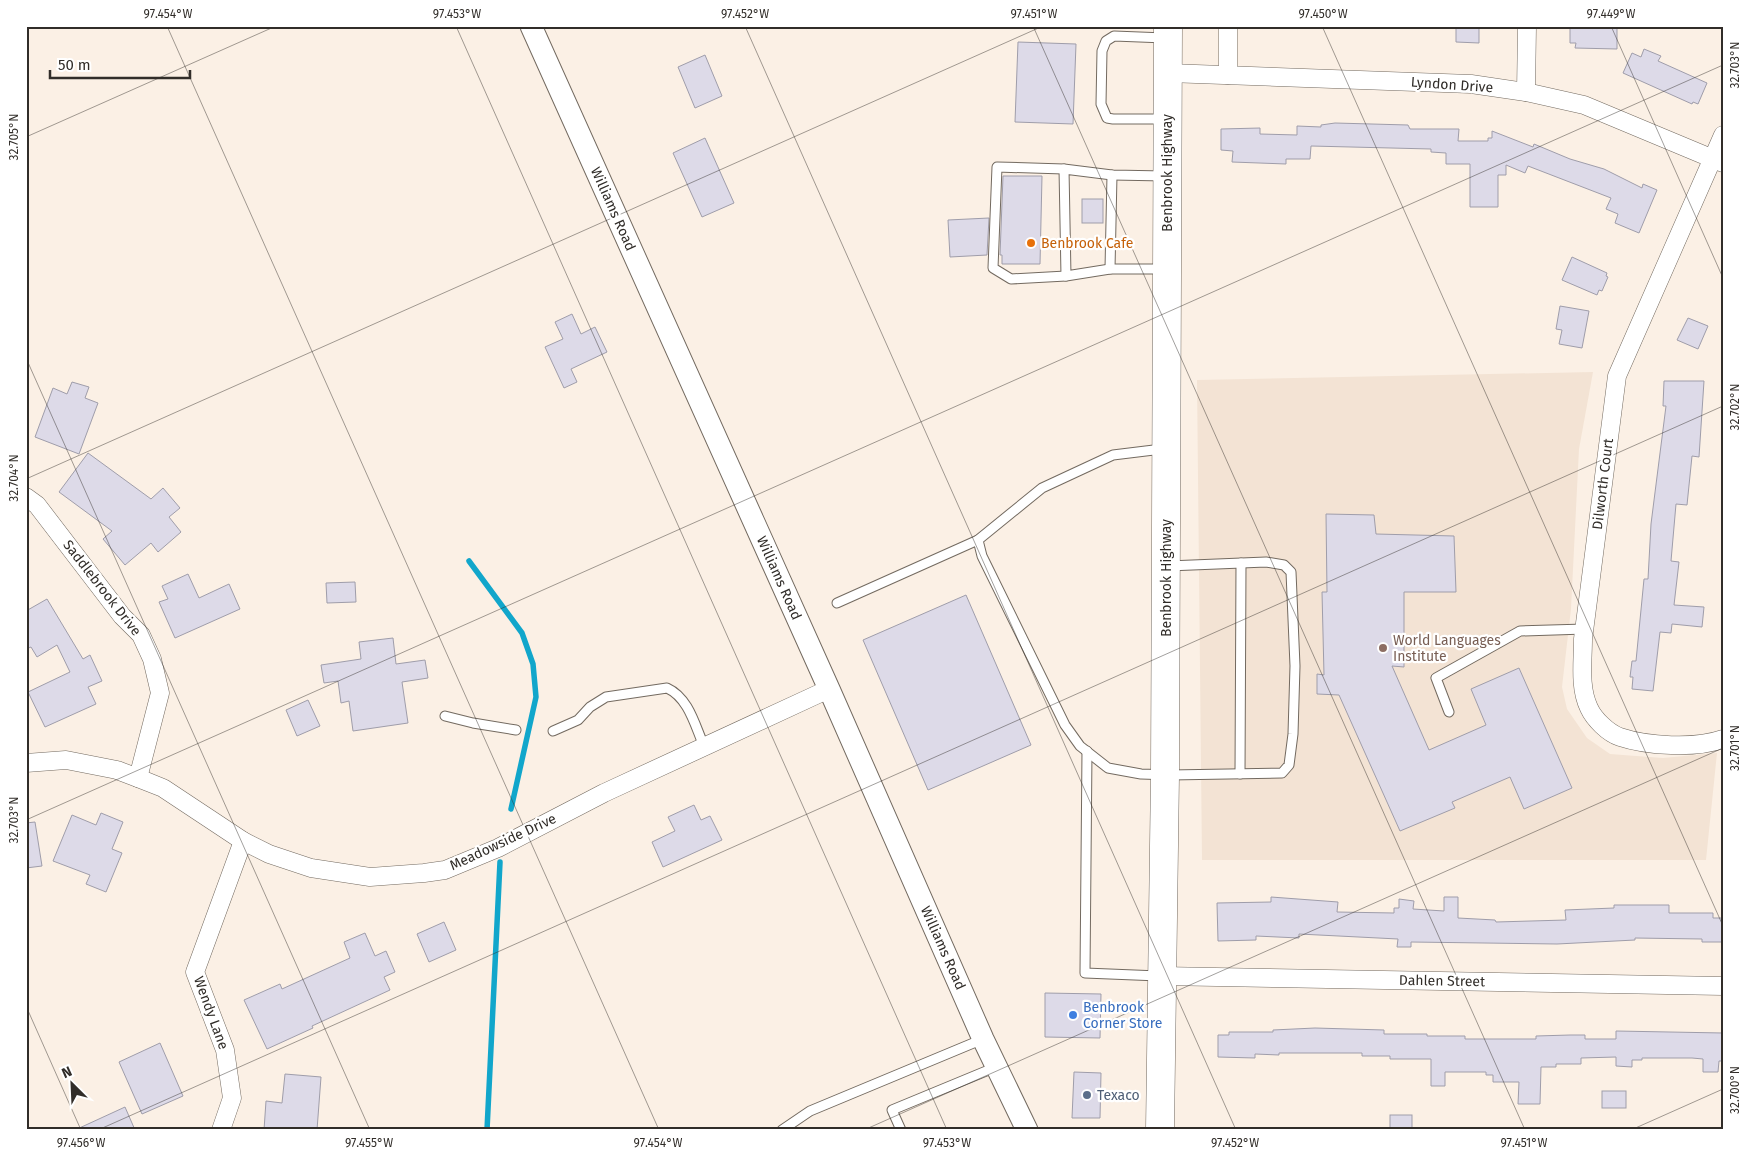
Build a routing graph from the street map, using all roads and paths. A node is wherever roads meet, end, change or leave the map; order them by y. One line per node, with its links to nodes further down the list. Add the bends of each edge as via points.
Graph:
1 (531, 26): 24 (street, Williams Road)
2 (1228, 26): 6 (street)
3 (1527, 26): 7 (street)
4 (1168, 32): 5 (main road, Benbrook Highway); 8 (lane, via 1114,36 1106,41 1102,51 1100,104 1108,118)
5 (1168, 73): 6 (street, Lyndon Drive); 8 (main road, Benbrook Highway)
6 (1228, 75): 7 (street, Lyndon Drive, via 1472,84)
7 (1526, 92): 10 (street, Lyndon Drive, via 1584,105)
8 (1168, 119): 13 (main road, Benbrook Highway)
9 (1723, 135): 10 (street, Dilworth Court)
10 (1718, 161): 23 (street, Dilworth Court, via 1617,376)
11 (1064, 169): 12 (lane); 16 (lane); 16 (lane, via 997,167 993,268 1011,279)
12 (1112, 175): 13 (lane); 15 (lane)
13 (1167, 176): 14 (main road, Benbrook Highway)
14 (1167, 269): 15 (lane); 17 (main road, Benbrook Highway)
15 (1110, 270): 16 (lane)
16 (1066, 276)
17 (1166, 449): 19 (lane, via 1113,455 1042,488); 21 (main road, Benbrook Highway)
18 (26, 497): 35 (street, Saddlebrook Drive, via 37,505 122,616 141,635 152,658 160,693)
19 (978, 540): 22 (lane); 31 (lane, via 982,556 1065,725)
20 (1241, 563): 21 (lane); 33 (lane); 33 (lane, via 1284,565 1292,572 1295,666 1289,765 1282,773)
21 (1166, 567): 34 (main road, Benbrook Highway)
22 (837, 603)
23 (1585, 629): 25 (lane, via 1520,632 1436,678); 29 (street, Dilworth Court, via 1583,683 1589,708 1599,723 1618,736 1654,742 1687,745)
24 (829, 689): 30 (street, Meadowside Drive); 39 (street, Williams Road)
25 (1449, 712)
26 (445, 716): 27 (lane)
27 (516, 730)
28 (552, 731): 30 (lane, via 578,720 606,697 667,688 676,692 684,702)
29 (1723, 739)
30 (704, 746): 36 (street, Meadowside Drive, via 498,848 445,870 370,877 311,868)
31 (1087, 751): 34 (lane, via 1108,768); 37 (lane, via 1085,973)
32 (26, 763): 35 (street, Meadowside Drive, via 66,760 117,770)
33 (1240, 774): 34 (lane)
34 (1167, 775): 37 (main road, Benbrook Highway)
35 (138, 778): 36 (street, Meadowside Drive, via 162,788)
36 (243, 842): 41 (street, Wendy Lane, via 195,972 225,1050 232,1098)
37 (1161, 976): 38 (street, Dahlen Street); 45 (main road, Benbrook Highway)
38 (1723, 986)
39 (983, 1039): 40 (street, Williams Road); 42 (lane, via 810,1112)
40 (996, 1067): 43 (lane, via 892,1110); 44 (street, Williams Road)
41 (221, 1130)
42 (782, 1130)
43 (901, 1130)
44 (1027, 1130)
45 (1160, 1130)

